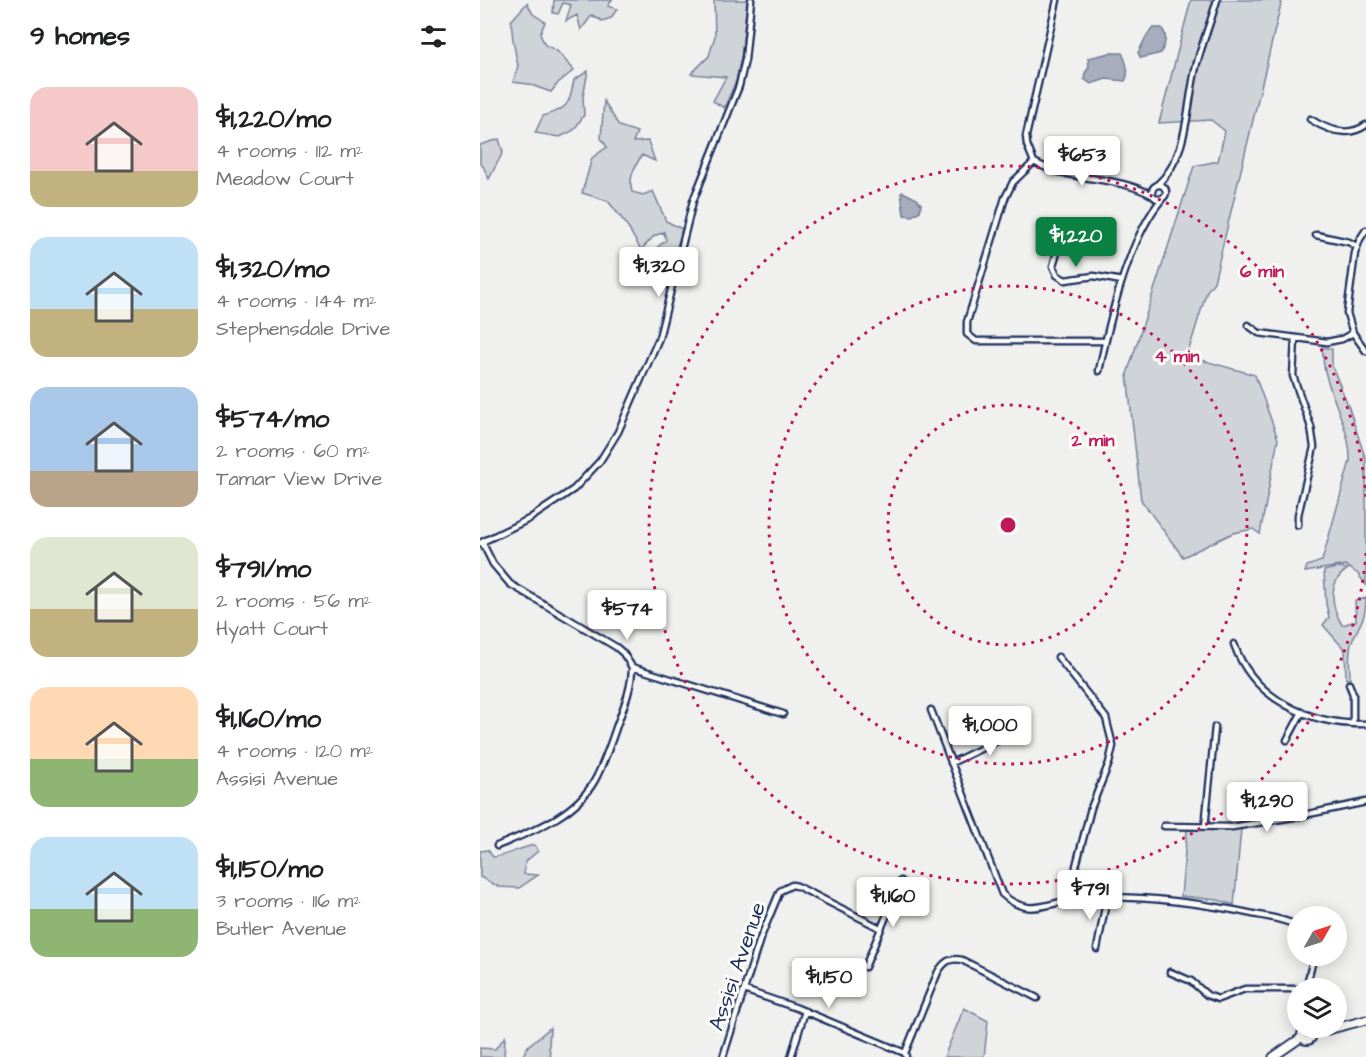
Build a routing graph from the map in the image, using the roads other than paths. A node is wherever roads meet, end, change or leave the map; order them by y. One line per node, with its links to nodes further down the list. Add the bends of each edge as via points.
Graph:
1 (751, 0): 26 (street, via 739,86 693,201 660,336 618,432 609,450 574,489 529,519)
2 (1057, 0): 6 (street, via 1026,136)
3 (1217, 0): 7 (street, via 1197,63 1180,147)
4 (1310, 119): 5 (street, via 1346,132)
5 (1366, 125)
6 (1034, 162): 9 (street, via 1054,171); 22 (street, via 1013,182 1005,198 967,322 967,334 976,341)
7 (1167, 177): 8 (street); 10 (street)
8 (1156, 186): 9 (street); 10 (street); 11 (street)
9 (1139, 188): 11 (street)
10 (1166, 191): 12 (street)
11 (1152, 195): 12 (street); 13 (street)
12 (1162, 199): 13 (street)
13 (1152, 212): 18 (street)
14 (1064, 228): 18 (street, via 1053,266 1057,275 1065,280 1094,276)
15 (1366, 230): 17 (street)
16 (1316, 235): 17 (street)
17 (1356, 246): 20 (street, via 1348,306)
18 (1122, 282): 22 (street)
19 (1248, 325): 21 (street, via 1259,333)
20 (1353, 333): 21 (street, via 1335,342); 23 (street)
21 (1294, 339): 25 (street, via 1293,376 1314,447)
22 (1105, 341): 24 (street)
23 (1366, 351)
24 (1099, 371)
25 (1298, 525)
26 (481, 542): 29 (street, via 510,584 616,646)
27 (1234, 644): 32 (street, via 1256,684)
28 (1058, 657): 45 (street, via 1106,718 1113,746 1091,808 1076,866)
29 (632, 667): 33 (street); 43 (street, via 627,697 603,763 588,791 549,823)
30 (1349, 684): 34 (street)
31 (931, 710): 39 (street)
32 (1302, 712): 34 (street); 38 (street)
33 (783, 714)
34 (1353, 724): 35 (street)
35 (1366, 724)
36 (1215, 727): 42 (street)
37 (1018, 731): 39 (street)
38 (1287, 740)
39 (951, 763): 48 (street, via 1002,894 1020,907 1030,908)
40 (1366, 802): 42 (street, via 1284,819)
41 (1164, 826): 42 (street)
42 (1205, 827)
43 (497, 846)
44 (901, 881): 50 (street)
45 (1074, 891): 47 (street); 48 (street)
46 (1107, 897): 47 (street); 49 (street, via 1213,906); 51 (street)
47 (1082, 898): 48 (street, via 1075,905)
48 (1068, 900)
49 (1287, 922)
50 (880, 928): 52 (street); 55 (street, Assisi Avenue, via 797,886 785,887 777,897)
51 (1097, 949)
52 (865, 967)
53 (1170, 972): 54 (street, via 1218,999 1245,989)
54 (1287, 989)
55 (744, 990): 57 (street); 62 (street, Assisi Avenue)
56 (1037, 998): 61 (street, via 962,960 952,959 938,972)
57 (805, 1011): 61 (street); 63 (street)
58 (1366, 1020): 59 (street)
59 (1347, 1023)
60 (1301, 1038): 64 (street)
61 (905, 1055)
62 (723, 1057)
63 (791, 1057)
64 (1273, 1057)

